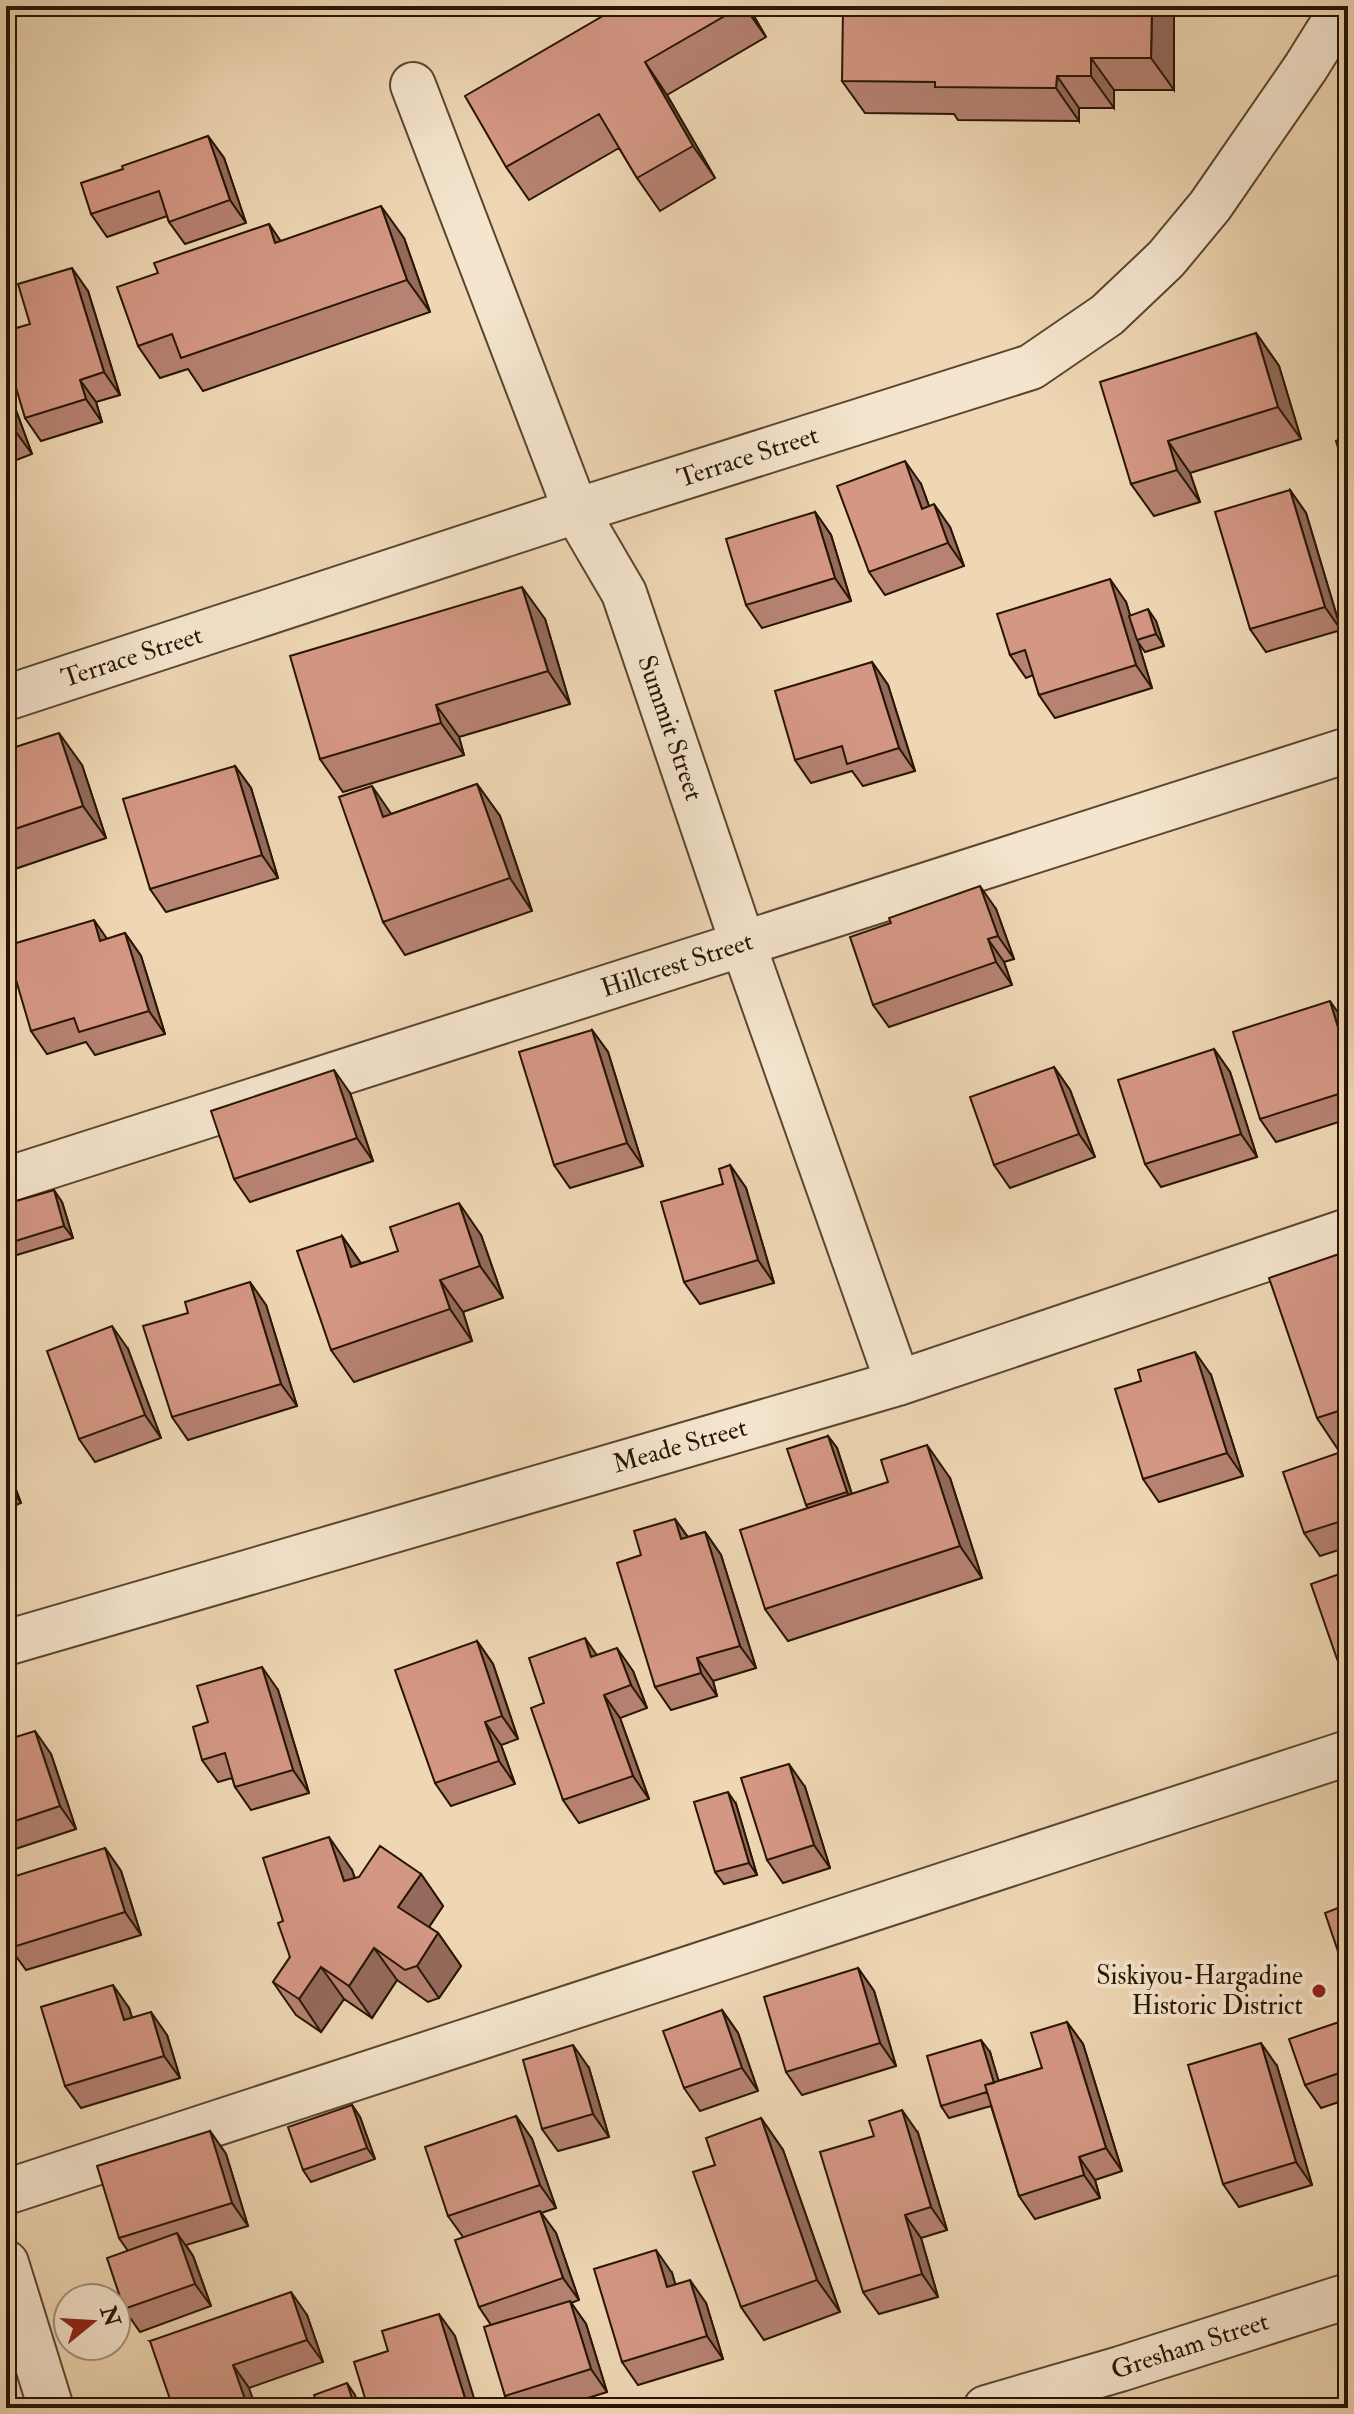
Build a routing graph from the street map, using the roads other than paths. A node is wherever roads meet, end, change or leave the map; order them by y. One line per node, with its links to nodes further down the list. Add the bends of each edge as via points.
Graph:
1 (1344, 6): 3 (street, Terrace Street, via 1210,206 1166,259 1107,315 1031,367)
2 (413, 85): 3 (street, Summit Street)
3 (576, 511): 4 (street, Terrace Street); 6 (street, Summit Street, via 624,593)
4 (6, 698)
5 (1348, 750): 6 (street, Hillcrest Street)
6 (743, 944): 7 (street, Hillcrest Street); 9 (street, Summit Street)
7 (6, 1180)
8 (1348, 1231): 9 (street, Meade Street)
9 (898, 1383): 10 (street, Meade Street)
10 (6, 1643)
11 (1348, 1753): 12 (street)
12 (6, 2192)
13 (6, 2263): 16 (street)
14 (1348, 2296): 15 (street, Gresham Street)
15 (1115, 2389): 17 (street, Gresham Street)
16 (51, 2408)
17 (986, 2408)

